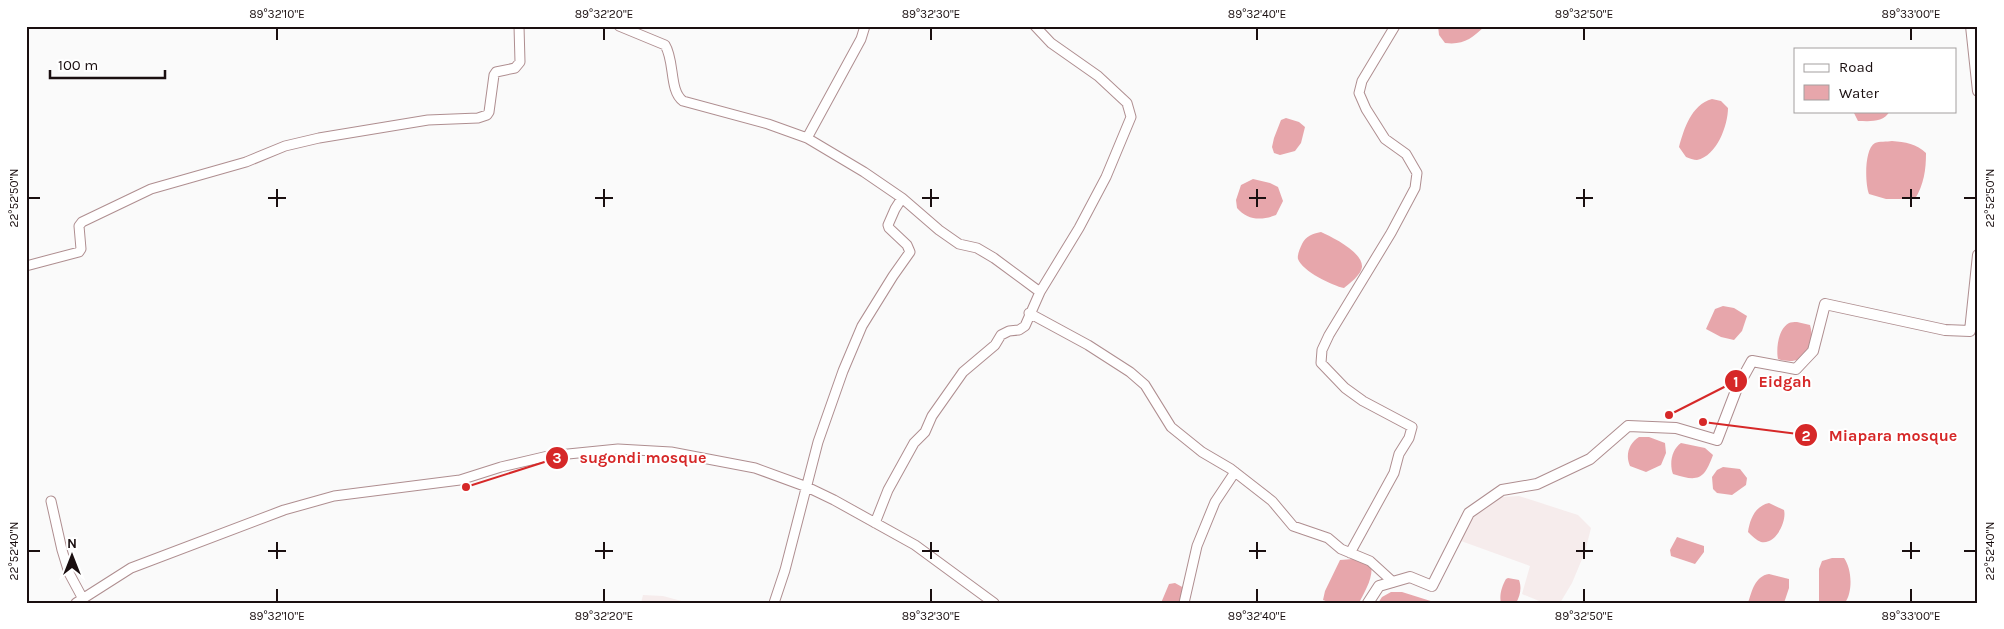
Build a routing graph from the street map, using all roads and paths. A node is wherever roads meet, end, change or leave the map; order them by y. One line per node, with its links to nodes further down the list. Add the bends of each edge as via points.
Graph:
1 (519, 26): 11 (street, via 520,62 515,68 494,75 487,115 428,120 319,138 151,189 82,222 79,226 79,252)
2 (619, 26): 8 (street, via 665,46 678,98 683,101)
3 (865, 26): 8 (street)
4 (1035, 26): 12 (street, via 1051,43 1098,76 1127,103 1131,117 1106,177)
5 (1395, 26): 18 (street, via 1362,81 1359,94 1385,139 1406,154 1416,173 1414,188 1329,334 1321,363 1363,401 1412,427 1394,472)
6 (1971, 26): 7 (street)
7 (1978, 91)
8 (807, 138): 9 (street)
9 (902, 198): 12 (street, via 938,230 959,244 977,248 994,258); 15 (street, via 888,225 910,252 862,326 822,426)
10 (1978, 255): 19 (street, via 1970,331 1945,330 1825,304 1813,350 1796,369 1752,360 1737,388 1717,440 1676,428 1628,426 1590,459 1537,484 1502,490 1469,513 1432,586 1410,577)
11 (26, 266)
12 (1040, 292): 13 (street)
13 (1029, 312): 14 (street, via 1130,372 1145,385 1171,427 1202,452); 17 (street, via 1025,326 1001,335 995,345 963,372 932,416 925,432 914,443 888,490)
14 (1235, 472): 18 (street, via 1272,501 1293,526 1328,538); 23 (street, via 1215,502 1197,546)
15 (807, 487): 17 (street); 20 (street, via 755,468 671,452 618,450 548,456 460,480 334,496 284,510 131,568); 21 (street)
16 (51, 501): 20 (street, via 62,550)
17 (875, 523): 22 (street, via 915,545)
18 (1350, 553): 19 (street, via 1370,561)
19 (1393, 582): 24 (street, via 1378,586)
20 (80, 601)
21 (774, 603)
22 (994, 603)
23 (1184, 603)
24 (1368, 603)

